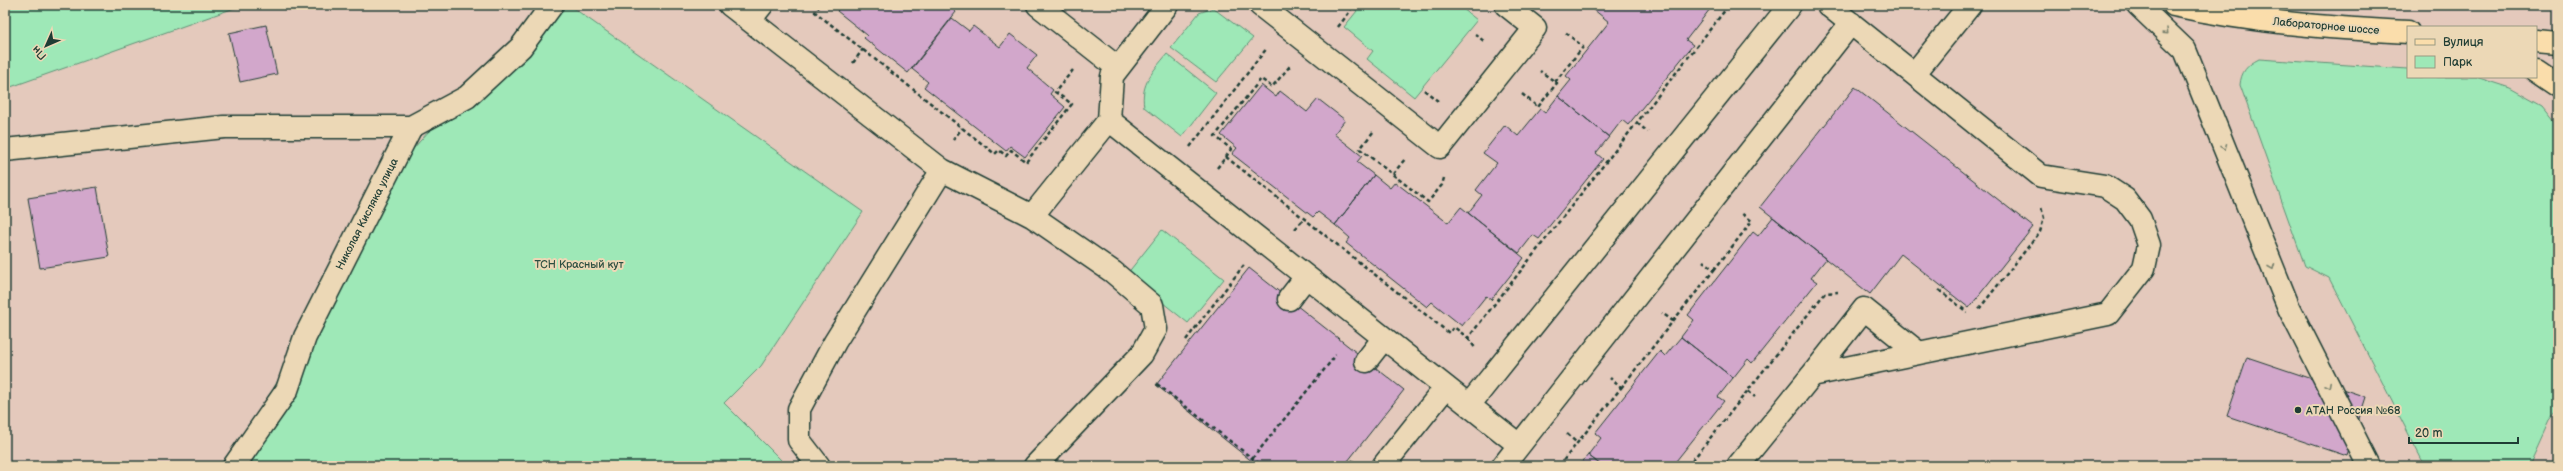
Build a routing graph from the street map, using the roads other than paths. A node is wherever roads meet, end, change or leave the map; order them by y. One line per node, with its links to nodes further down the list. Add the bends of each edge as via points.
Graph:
1 (552, 5): 22 (street, via 521,47 467,97)
2 (730, 5): 12 (street)
3 (1038, 5): 17 (street)
4 (1167, 5): 17 (street)
5 (1260, 5): 6 (street, via 1440,147 1535,28)
6 (1506, 5)
7 (1790, 5): 33 (street)
8 (1828, 5): 13 (street)
9 (1970, 5): 19 (street)
10 (2138, 5): 41 (street, one-way to 41, via 2185,50 2289,308)
11 (2174, 5): 14 (main road, Лабораторное шоссе, via 2241,18 2324,27)
12 (756, 13): 24 (street)
13 (1851, 23): 19 (street); 34 (street)
14 (2407, 32)
15 (2537, 41): 16 (main road)
16 (2558, 43)
17 (1118, 68): 21 (street, via 1112,76)
18 (2537, 72): 20 (main road)
19 (1914, 74): 29 (street, via 2041,176 2105,186 2125,199 2140,219 2149,245 2144,268 2108,314)
20 (2558, 86)
21 (1109, 120): 25 (street); 26 (street)
22 (411, 127): 23 (street, via 224,127); 35 (street, Николая Кисляка улица, via 305,337 287,390)
23 (5, 150)
24 (942, 170): 25 (street); 36 (street, via 835,342 799,409 799,440)
25 (1032, 216): 37 (street, via 1113,272 1152,305 1156,330 1142,354)
26 (1306, 277): 27 (street); 28 (street)
27 (1289, 299)
28 (1384, 338): 30 (street); 32 (street)
29 (1919, 353): 31 (street); 31 (street, via 1864,309)
30 (1366, 361)
31 (1812, 375): 40 (street)
32 (1446, 387): 33 (street); 38 (street)
33 (1469, 406): 34 (street)
34 (1519, 445): 39 (street)
35 (234, 466)
36 (819, 466)
37 (1035, 466)
38 (1383, 466)
39 (1503, 466)
40 (1738, 466)
41 (2368, 466)

